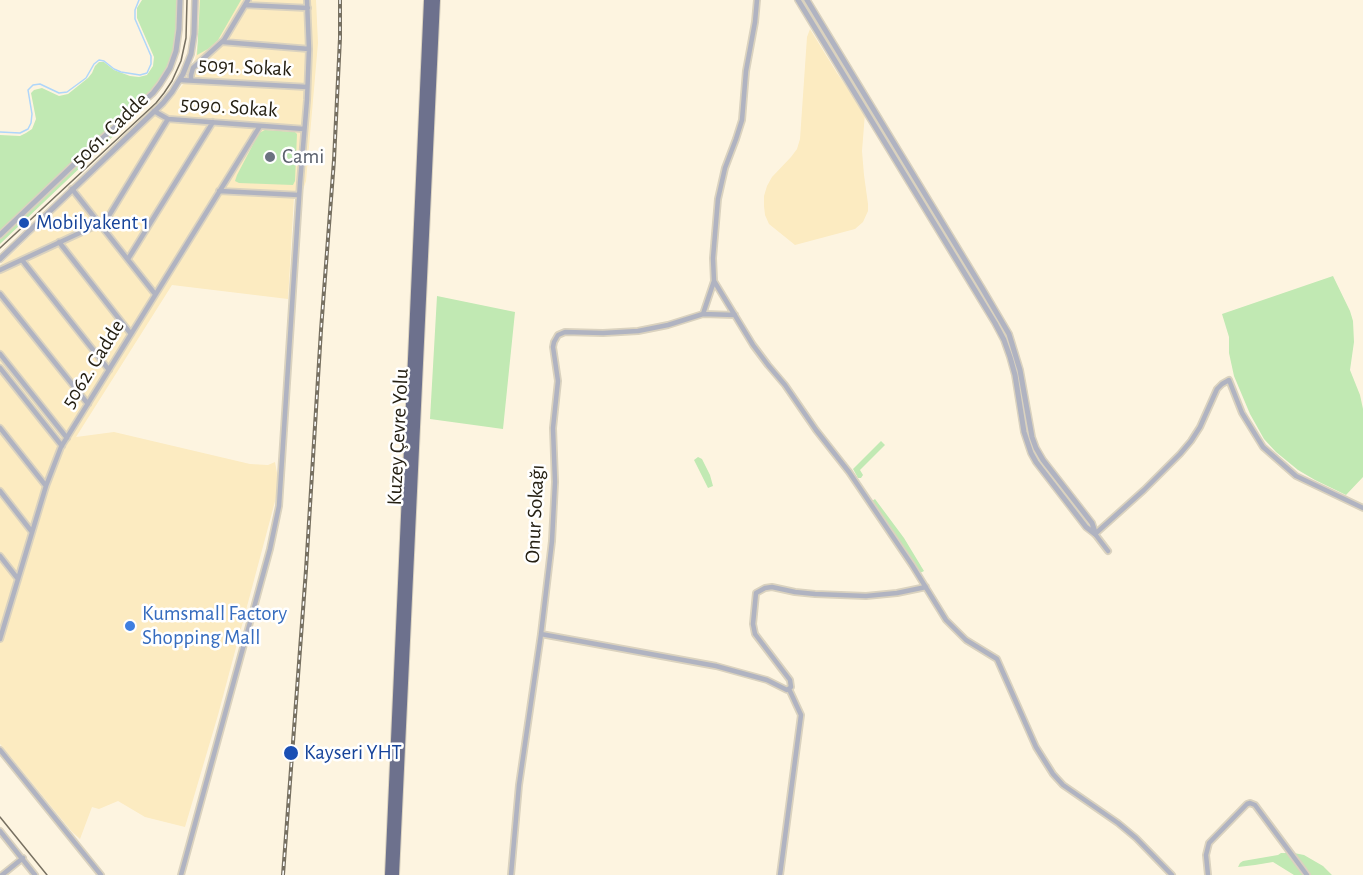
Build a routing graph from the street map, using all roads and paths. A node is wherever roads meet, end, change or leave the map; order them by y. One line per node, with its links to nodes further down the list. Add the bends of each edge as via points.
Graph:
1 (180, 0): 25 (street, 5061. Cadde, via 176,51 160,84)
2 (195, 0): 13 (street, 5061. Cadde, via 193,47)
3 (307, 0): 10 (street)
4 (427, 0): 65 (highway, Kuzey Çevre Yolu)
5 (435, 0): 66 (highway, Kuzey Çevre Yolu)
6 (757, 0): 31 (street, via 742,120 718,199)
7 (798, 0): 48 (street, via 1000,331 1015,375 1024,432 1036,462)
8 (807, 0): 48 (street, via 1009,334 1036,448 1092,523)
9 (247, 2): 10 (street); 11 (street)
10 (308, 8): 12 (street)
11 (223, 42): 12 (street); 14 (street, via 195,66)
12 (309, 49): 15 (street)
13 (180, 80): 14 (street, 5091. Sokak); 16 (street, 5061. Cadde)
14 (191, 80): 15 (street, 5091. Sokak)
15 (307, 87): 20 (street)
16 (154, 111): 17 (street, 5090. Sokak); 21 (street, 5061. Cadde)
17 (168, 119): 18 (street, 5090. Sokak); 24 (street)
18 (213, 122): 19 (street, 5090. Sokak); 28 (street)
19 (260, 126): 20 (street, 5090. Sokak); 22 (street, 5062. Cadde)
20 (304, 129): 23 (street)
21 (72, 189): 24 (street); 27 (street, 5061. Cadde)
22 (219, 190): 23 (street); 33 (street, 5062. Cadde)
23 (299, 195): 64 (street, via 277,519)
24 (100, 225): 26 (street); 28 (street)
25 (0, 235)
26 (59, 242): 29 (street); 36 (street)
27 (0, 259)
28 (128, 259): 33 (street)
29 (22, 260): 30 (street); 39 (street)
30 (0, 270)
31 (714, 281): 34 (street); 35 (street)
32 (0, 294): 40 (street)
33 (155, 294): 36 (street, 5062. Cadde)
34 (703, 315): 35 (street, Onur Sokağı); 55 (street, Onur Sokağı, via 648,330 567,332 555,339 558,381 554,499)
35 (735, 315): 52 (street, via 849,472)
36 (131, 334): 39 (street, 5062. Cadde)
37 (0, 354): 42 (street)
38 (0, 368): 43 (street)
39 (109, 370): 40 (street, 5062. Cadde)
40 (88, 404): 42 (street, 5062. Cadde)
41 (0, 428): 44 (street)
42 (67, 438): 43 (street, 5062. Cadde)
43 (62, 446): 44 (street, 5062. Cadde)
44 (46, 486): 47 (street, 5062. Cadde)
45 (0, 491): 47 (street)
46 (1363, 508): 48 (street, via 1296,476 1263,447 1242,413 1229,381 1217,388 1200,426 1180,454)
47 (32, 532): 51 (street, 5062. Cadde)
48 (1095, 534): 49 (street)
49 (1108, 551)
50 (0, 556): 51 (street)
51 (18, 579): 54 (street, 5062. Cadde)
52 (926, 587): 57 (street, via 866,596 821,595 772,587 756,593 755,634 790,680); 69 (street, via 952,627 997,659 1040,754 1058,780 1127,830)
53 (0, 619): 54 (street)
54 (4, 625): 56 (street, 5062. Cadde)
55 (541, 634): 57 (street, via 716,666); 67 (street, Onur Sokağı, via 519,786)
56 (0, 639)
57 (789, 689): 68 (street, via 801,715)
58 (0, 750): 63 (street)
59 (0, 831): 60 (street)
60 (23, 858): 61 (street); 62 (street)
61 (2, 875)
62 (35, 875)
63 (101, 875)
64 (181, 875)
65 (389, 875)
66 (395, 875)
67 (512, 875)
68 (780, 875)
69 (1172, 875)
70 (1208, 875): 71 (street, via 1209,843 1250,803)
71 (1307, 875)

